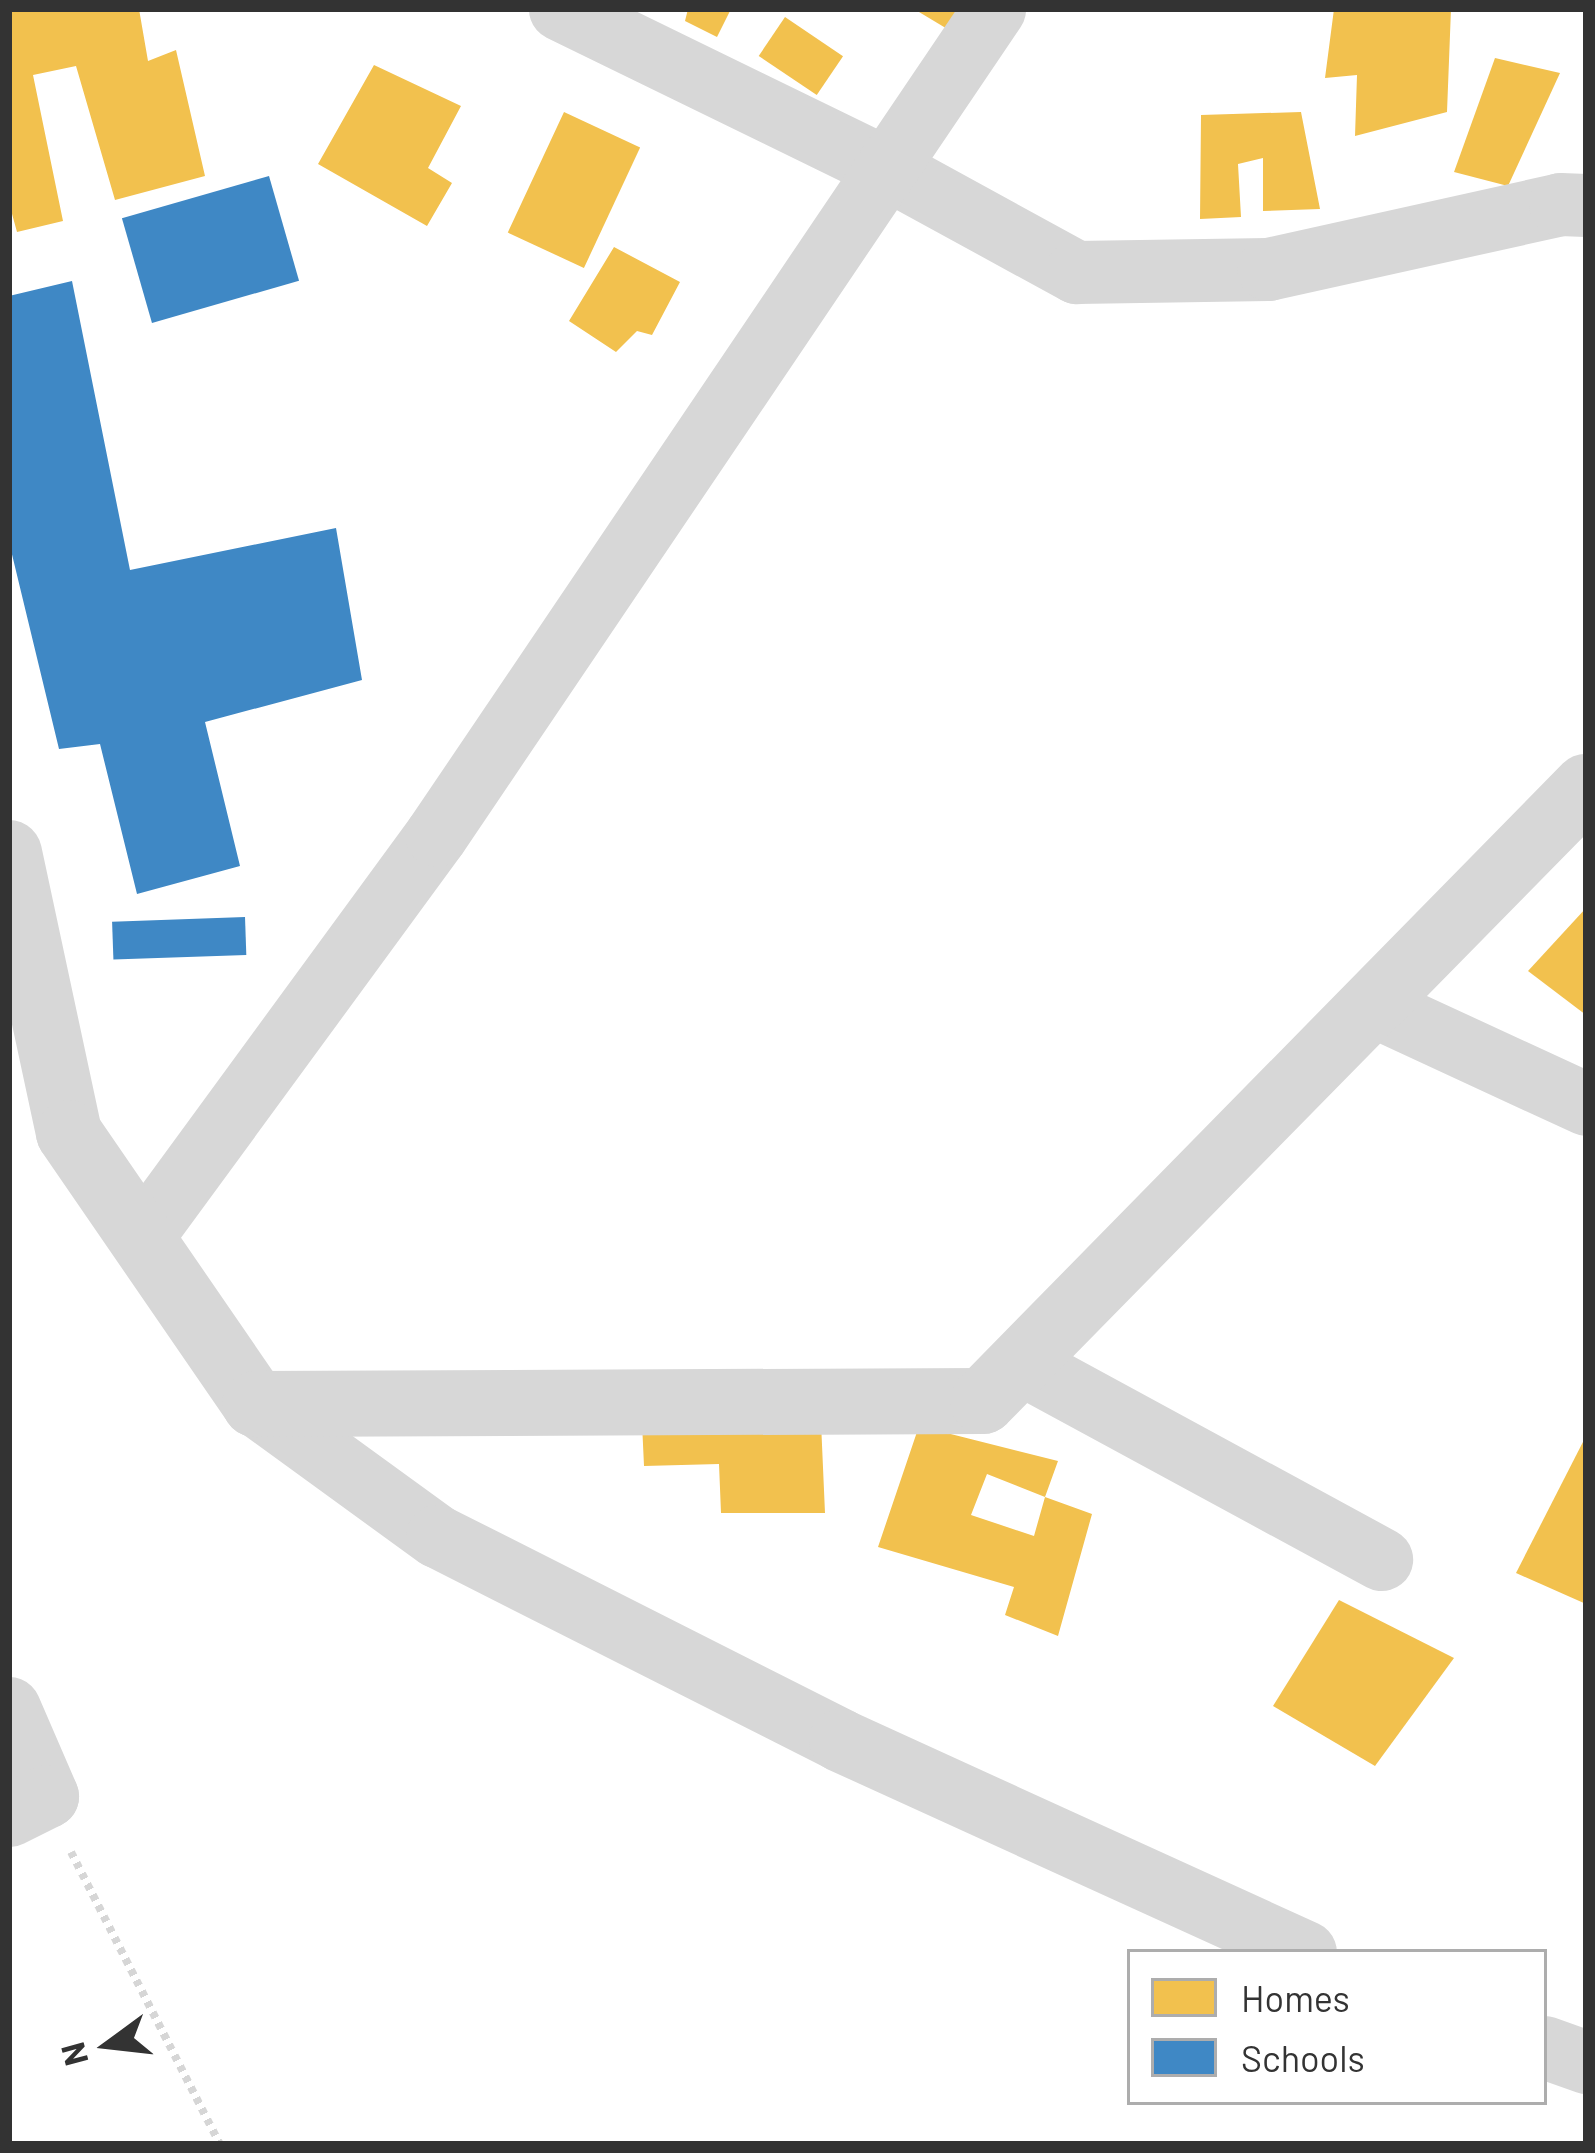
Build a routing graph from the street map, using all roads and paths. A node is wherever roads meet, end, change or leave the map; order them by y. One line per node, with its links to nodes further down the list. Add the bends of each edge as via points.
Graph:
1 (560, 9): 3 (street)
2 (994, 9): 3 (street)
3 (886, 168): 4 (street, via 1076,272 1268,269 1560,204); 9 (street, via 436,835)
4 (1586, 205)
5 (1586, 788): 7 (street)
6 (9, 853): 9 (street, via 69,1133)
7 (1372, 1005): 8 (street); 10 (street)
8 (1586, 1104)
9 (141, 1238): 11 (street)
10 (1020, 1364): 11 (street, via 983,1401); 12 (street)
11 (255, 1404): 15 (street, via 437,1536 840,1740)
12 (1381, 1559)
13 (9, 1708): 14 (street)
14 (28, 1806): 18 (path)
15 (1298, 1949)
16 (1547, 2048): 17 (street)
17 (1586, 2062)
18 (220, 2144)

